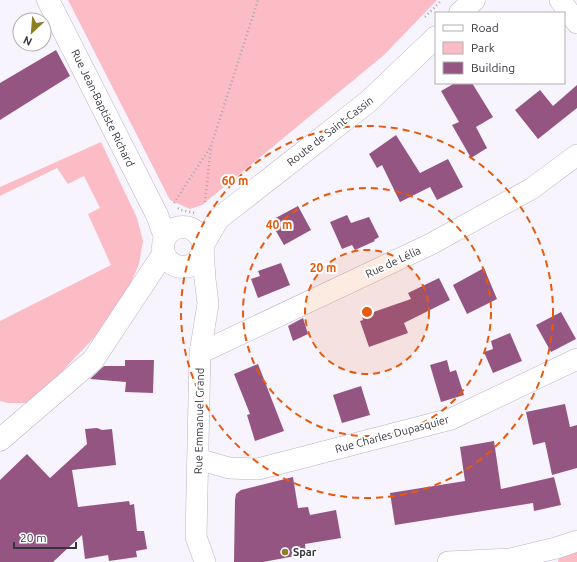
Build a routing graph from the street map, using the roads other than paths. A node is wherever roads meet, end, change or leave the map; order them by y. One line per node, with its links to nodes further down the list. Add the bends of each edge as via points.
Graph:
1 (48, 0): 6 (street, Rue Jean-Baptiste Richard)
2 (560, 0): 3 (street)
3 (577, 22)
4 (435, 37): 6 (street, Route de Saint-Cassin, via 369,101 207,212)
5 (577, 155): 7 (street, Rue de Lélia, via 531,189 431,244)
6 (183, 247): 7 (street, Rue Emmanuel Grand, via 208,304); 9 (street, via 149,276 93,360)
7 (200, 353): 10 (street, Rue Emmanuel Grand)
8 (577, 359): 10 (street, Rue Charles Dupasquier, via 450,419 258,469 229,468)
9 (0, 440)
10 (198, 459): 13 (street, Rue Emmanuel Grand, via 196,537)
11 (577, 541): 12 (street)
12 (535, 557): 14 (street)
13 (205, 562)
14 (448, 562)

